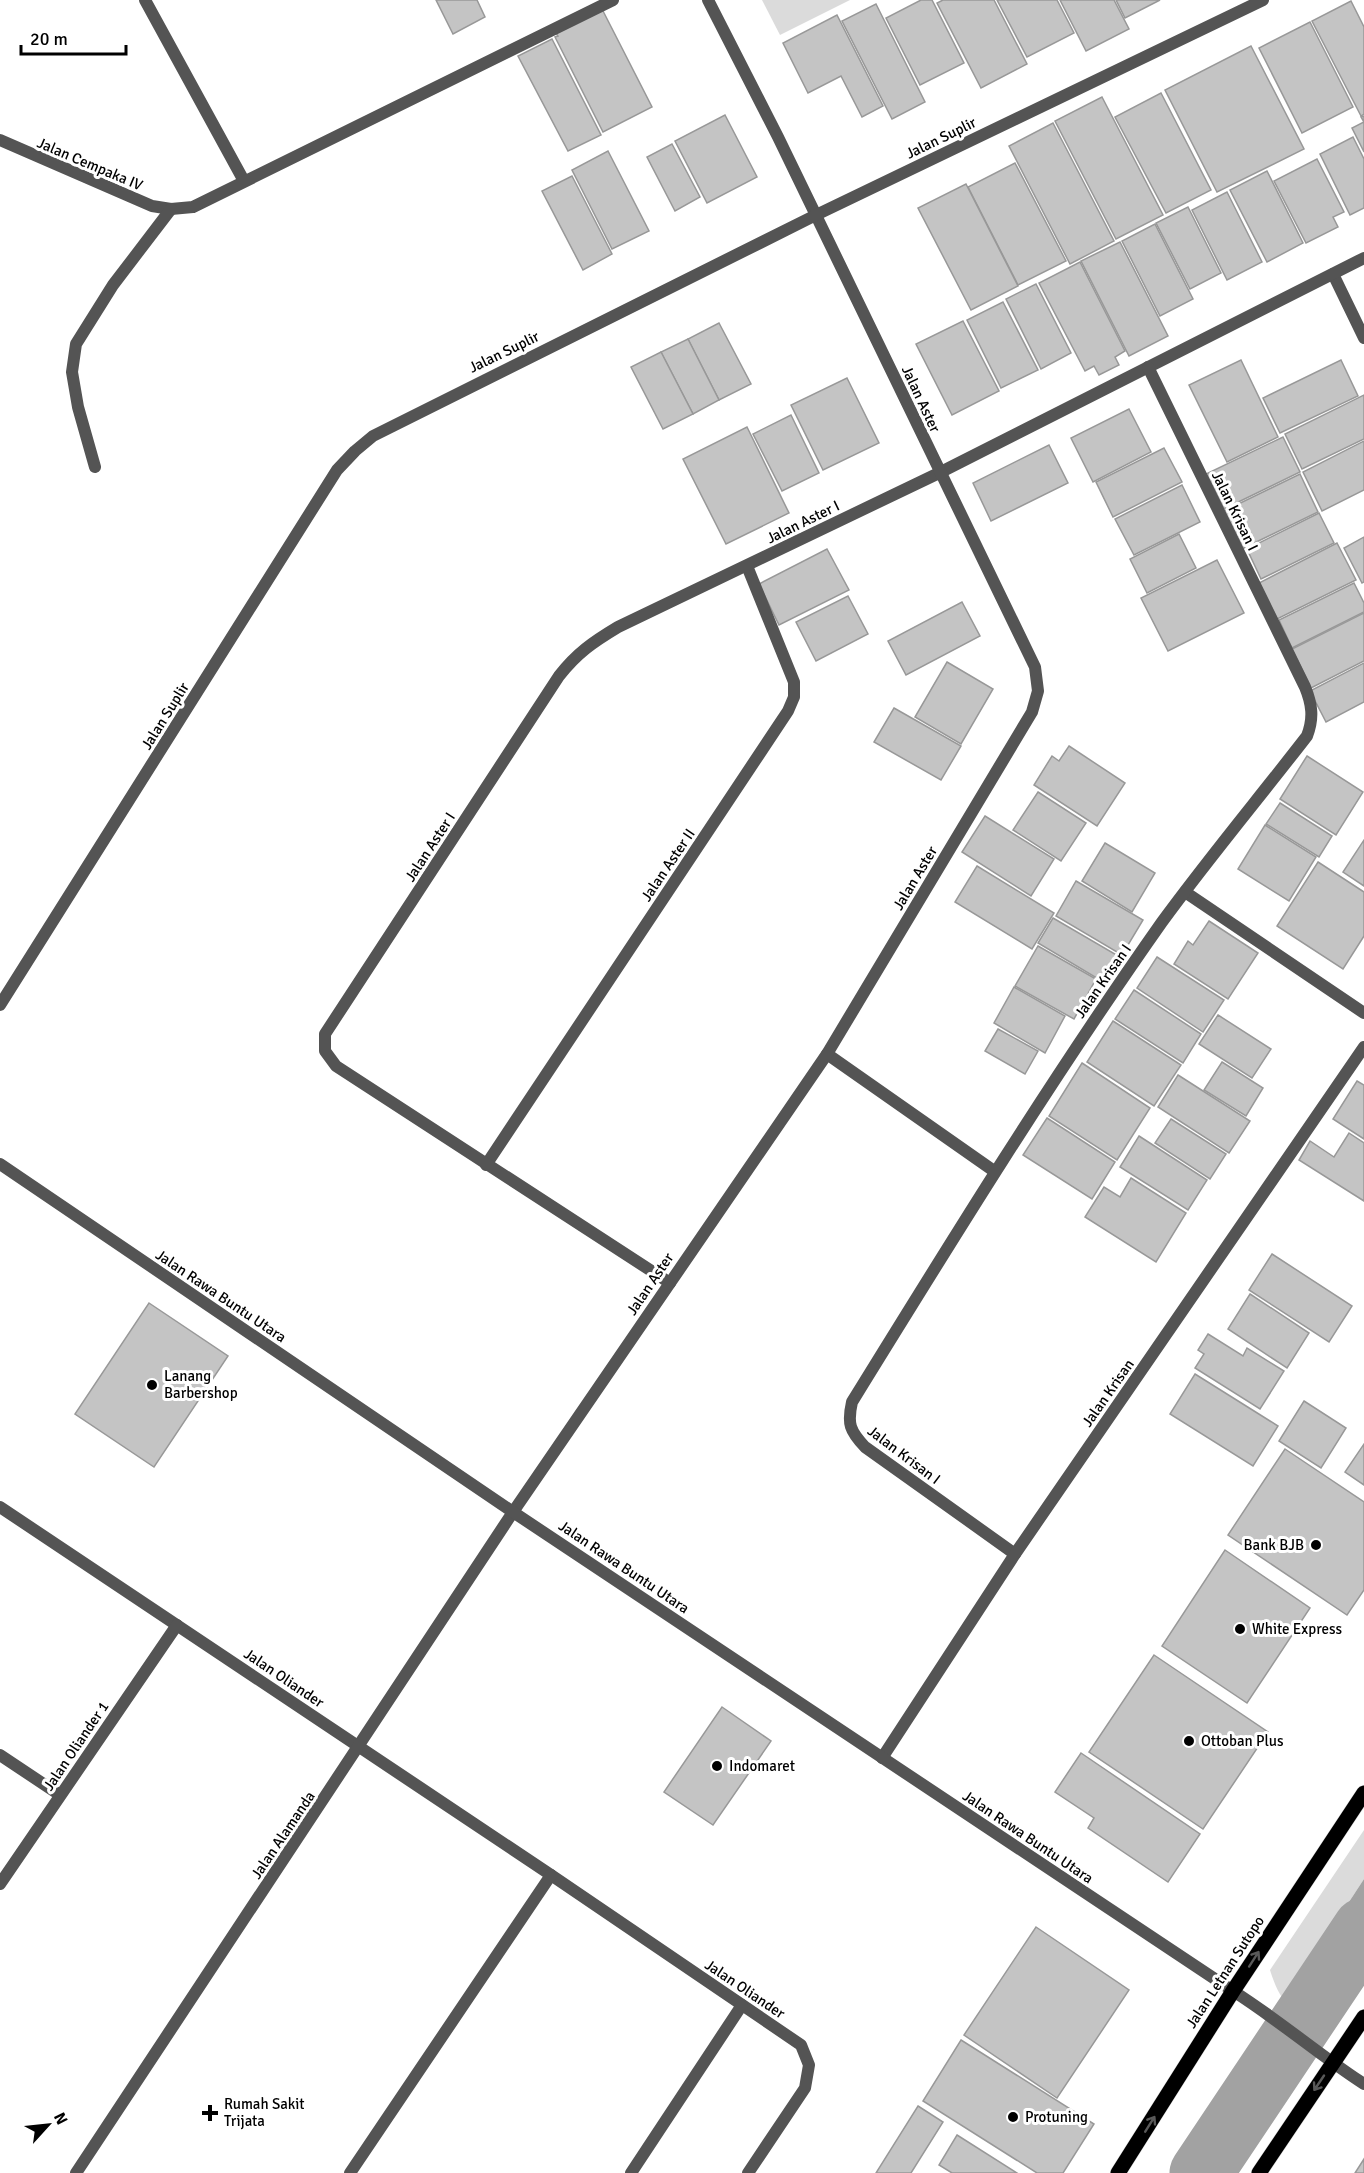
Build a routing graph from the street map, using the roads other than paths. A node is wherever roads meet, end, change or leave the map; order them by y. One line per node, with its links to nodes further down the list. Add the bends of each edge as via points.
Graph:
1 (145, 0): 6 (street)
2 (613, 0): 6 (street)
3 (708, 0): 8 (street, Jalan Aster)
4 (1263, 0): 8 (street, Jalan Suplir)
5 (0, 140): 7 (street, Jalan Cempaka IV, via 152,206)
6 (244, 181): 7 (street, via 193,207)
7 (171, 209): 13 (street, via 113,285 76,344 72,372)
8 (816, 215): 14 (street, Jalan Aster); 17 (street, Jalan Suplir, via 404,419 355,451 331,480)
9 (1364, 258): 10 (street, Jalan Aster I)
10 (1333, 274): 11 (street); 12 (street, Jalan Aster I)
11 (1364, 338)
12 (1148, 368): 14 (street, Jalan Aster I); 16 (street, Jalan Krisan I, via 1305,687 1312,713 1307,736)
13 (95, 467)
14 (939, 473): 15 (street, Jalan Aster I); 20 (street, Jalan Aster, via 1035,667 1038,691 1032,712)
15 (747, 566): 22 (street, Jalan Aster II, via 794,682 794,697 788,711); 22 (street, Jalan Aster I, via 618,627 575,657 325,1034 325,1051 336,1066)
16 (1185, 892): 18 (street); 23 (street, Jalan Krisan I)
17 (0, 1005)
18 (1364, 1012)
19 (1364, 1047): 27 (street, Jalan Krisan)
20 (827, 1054): 23 (street); 24 (street, Jalan Aster)
21 (0, 1164): 26 (street, Jalan Rawa Buntu Utara)
22 (486, 1165): 24 (street, Jalan Aster I)
23 (994, 1171): 27 (street, Jalan Krisan I, via 852,1402 848,1419 854,1436 865,1447)
24 (670, 1283): 26 (street, Jalan Aster)
25 (0, 1507): 28 (street, Jalan Oliander)
26 (513, 1512): 29 (street, Jalan Alamanda); 31 (street, Jalan Rawa Buntu Utara)
27 (1015, 1554): 31 (street, Jalan Krisan)
28 (177, 1625): 29 (street, Jalan Oliander); 33 (street, Jalan Oliander 1)
29 (359, 1747): 34 (street, Jalan Oliander); 41 (street, Jalan Alamanda)
30 (0, 1755): 33 (street)
31 (882, 1758): 36 (street, Jalan Rawa Buntu Utara)
32 (1364, 1792): 36 (main road, Jalan Letnan Sutopo, one-way to 32)
33 (60, 1795): 35 (street, Jalan Oliander 1)
34 (551, 1875): 37 (street, Jalan Oliander); 42 (street)
35 (0, 1884)
36 (1233, 1991): 39 (street, Jalan Rawa Buntu Utara); 45 (main road, Jalan Letnan Sutopo, one-way to 36)
37 (742, 2005): 43 (street); 44 (street, Jalan Oliander, via 801,2045 809,2065 806,2088)
38 (1364, 2017): 39 (main road)
39 (1332, 2063): 40 (street, Jalan Rawa Buntu Utara); 46 (main road, one-way to 46)
40 (1364, 2084)
41 (76, 2173)
42 (350, 2173)
43 (631, 2173)
44 (748, 2173)
45 (1118, 2173)
46 (1259, 2173)

